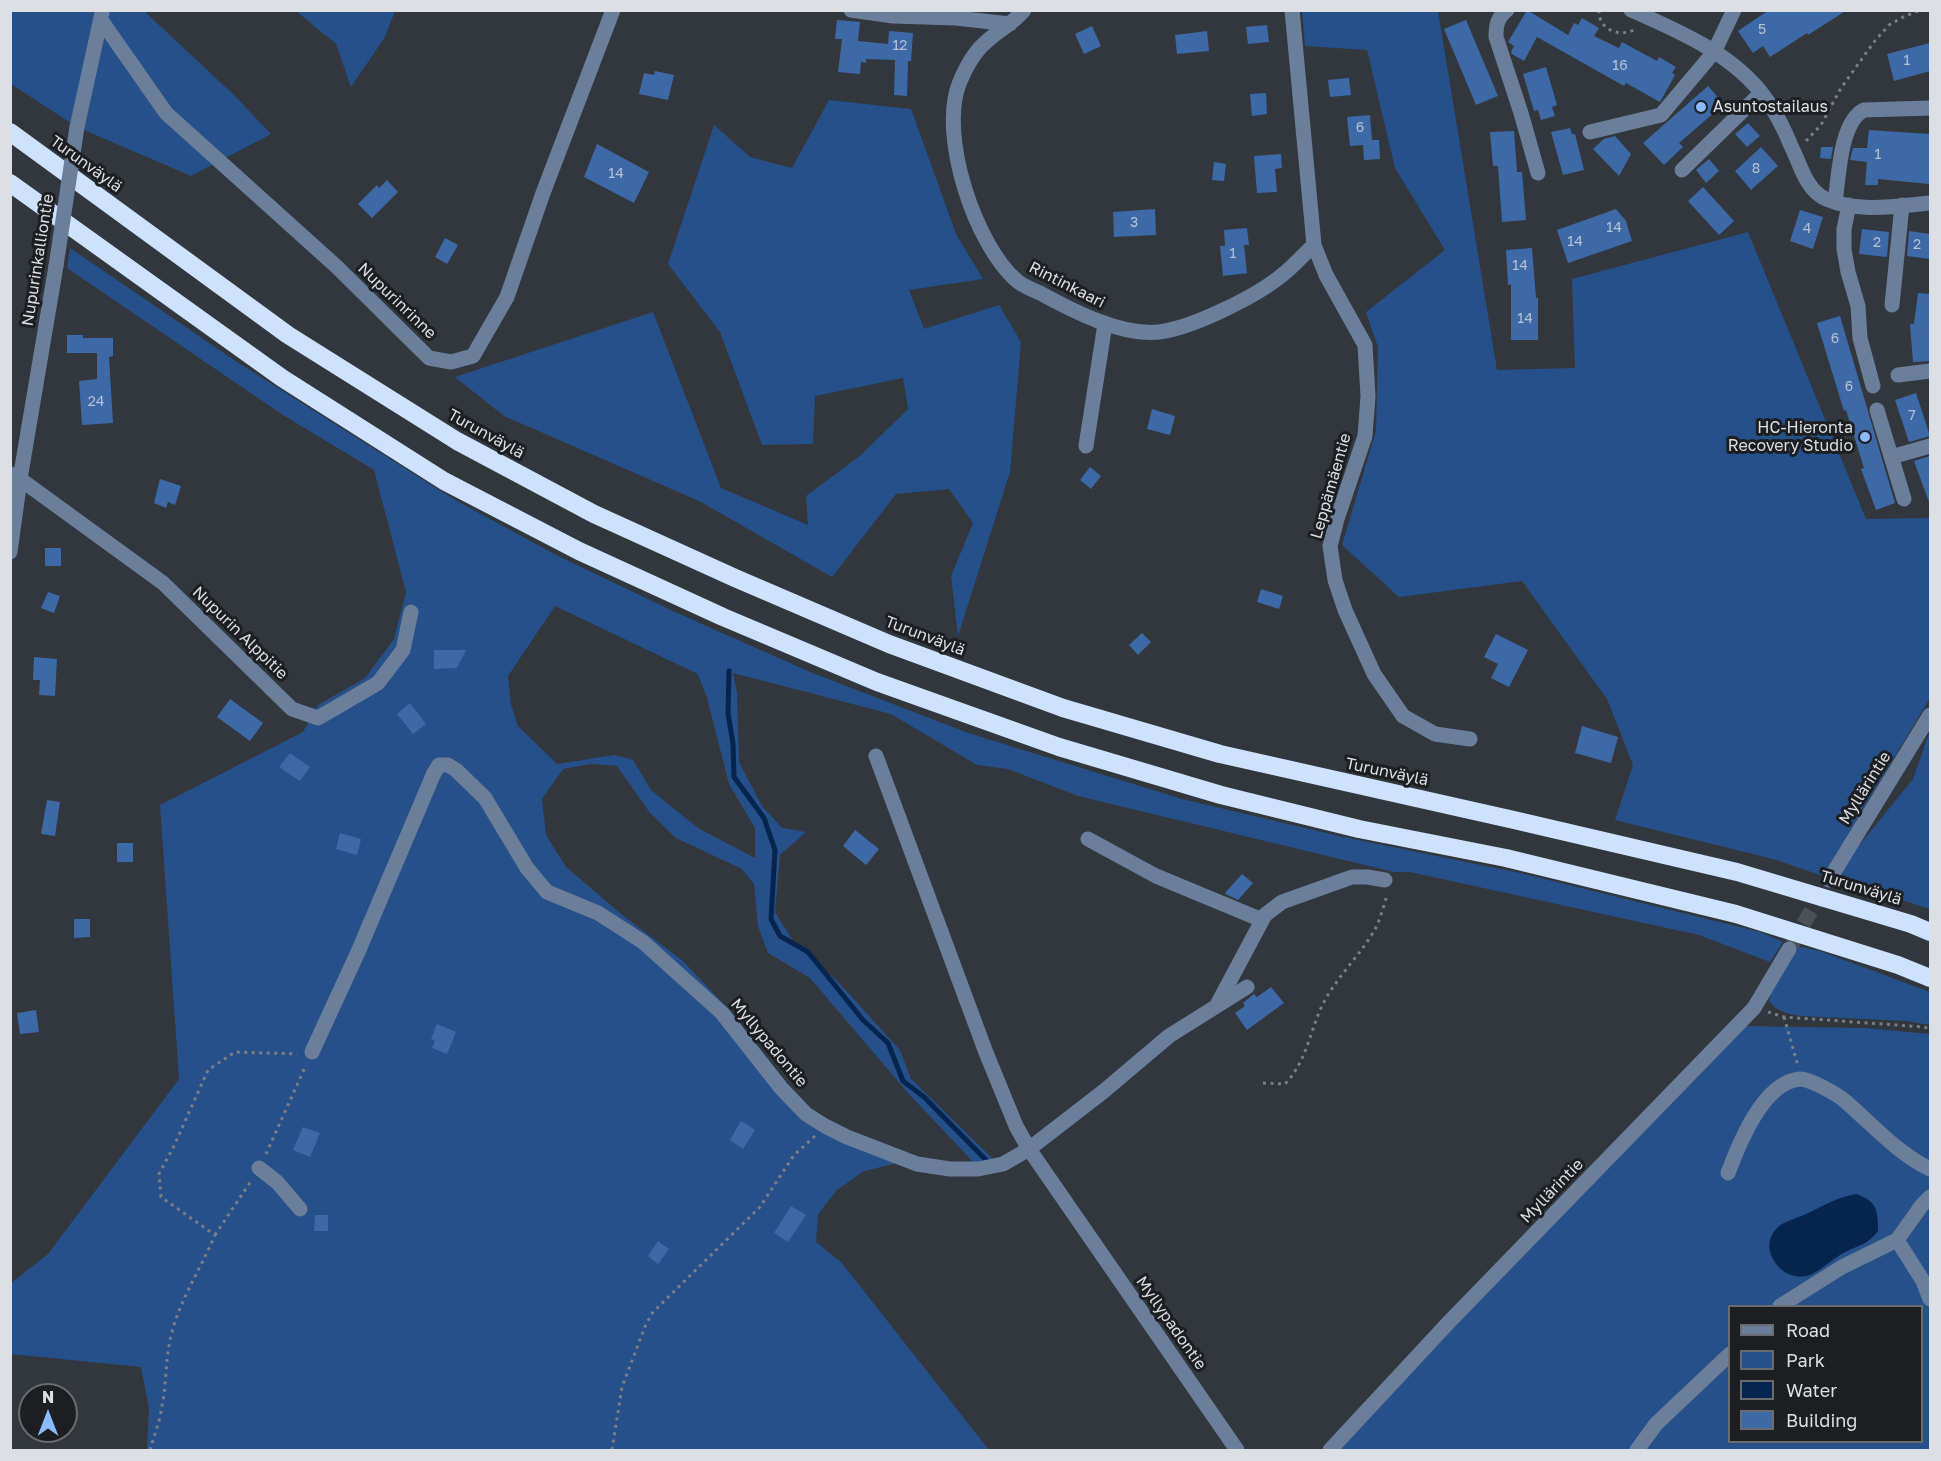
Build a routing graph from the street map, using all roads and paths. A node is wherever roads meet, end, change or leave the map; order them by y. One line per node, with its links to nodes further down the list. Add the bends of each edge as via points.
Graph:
1 (613, 10): 10 (street, Nupurinrinne, via 507,297 473,356 451,362 429,358 337,267 166,113)
2 (851, 10): 11 (street)
3 (1024, 10): 11 (street, Rintinkaari)
4 (1293, 10): 25 (street, Leppämäentie)
5 (1507, 10): 20 (street, via 1500,16 1496,37)
6 (1599, 10): 12 (path, via 1599,18 1614,32 1630,33)
7 (1631, 10): 13 (street, via 1681,31)
8 (1734, 10): 13 (street)
9 (1921, 10): 18 (path, via 1889,25)
10 (102, 15): 35 (street, Nupurinkalliontie, bridge, via 77,127 56,266)
11 (1010, 24): 27 (street, Rintinkaari, via 985,42 971,60 954,100 953,135 966,189 977,223 994,254 1017,281)
12 (1639, 27)
13 (1714, 52): 14 (street); 17 (street, via 1661,115)
14 (1761, 93): 19 (street); 22 (street, via 1781,124 1805,179 1825,199)
15 (1930, 108): 22 (street, via 1856,113 1845,134)
16 (10, 132): 46 (highway, Turunväylä, via 288,335 457,441 594,514 889,644 1064,708 1220,754 1737,872)
17 (1590, 132)
18 (1808, 139)
19 (1682, 170)
20 (1538, 172)
21 (10, 183): 48 (highway, via 282,378 444,481 723,617 877,682 1059,747 1221,795 1736,914)
22 (1842, 203): 24 (street); 30 (street, via 1844,249)
23 (1930, 203): 24 (street)
24 (1902, 205): 26 (street)
25 (1314, 245): 27 (street, Rintinkaari, via 1283,275 1258,292 1185,327 1157,332); 40 (street, Leppämäentie, via 1365,345 1367,376 1365,436 1330,546 1335,580 1374,674 1403,716 1435,734)
26 (1892, 305)
27 (1105, 324): 32 (street)
28 (1930, 370): 29 (street)
29 (1898, 375)
30 (1873, 386)
31 (1877, 410): 34 (street)
32 (1086, 446)
33 (1930, 446): 34 (street)
34 (1891, 457): 36 (street)
35 (15, 476): 37 (street, Nupurinkalliontie); 38 (street, Nupurin Alppitie, via 163,584 292,709 318,718 378,683 402,650)
36 (1904, 499)
37 (10, 552)
38 (411, 612)
39 (1930, 715): 44 (street, Myllärintie)
40 (1470, 739)
41 (876, 756): 58 (street, via 985,1050)
42 (1088, 839): 45 (street, via 1156,876)
43 (1385, 880): 45 (street, via 1352,877 1282,902); 56 (path, via 1388,891 1375,930 1321,1008 1296,1073 1285,1084)
44 (1829, 880)
45 (1262, 920): 50 (street)
46 (1930, 932)
47 (1789, 949): 51 (street, Myllärintie)
48 (1930, 978)
49 (1247, 987): 50 (street)
50 (1217, 1006): 58 (street, via 1169,1036)
51 (1754, 1008): 52 (path); 72 (street, Myllärintie)
52 (1784, 1017): 53 (path); 55 (path)
53 (1930, 1029)
54 (312, 1052): 57 (street, Myllypadontie, via 434,773 439,765 448,765 485,798 527,868 547,892 598,913 643,942 723,1013 782,1088 806,1114); 59 (path); 64 (path, via 235,1052 208,1070 159,1174 161,1197)
55 (1802, 1079): 60 (street, via 1843,1099 1897,1148); 61 (street, via 1785,1084 1762,1103 1743,1135)
56 (1263, 1083)
57 (825, 1126): 58 (street, Myllypadontie, via 917,1164 950,1169 1003,1164); 70 (path, via 794,1155 760,1208 653,1312 622,1387)
58 (1029, 1149): 71 (street, Myllypadontie)
59 (260, 1168): 63 (street); 64 (path)
60 (1930, 1169)
61 (1728, 1173)
62 (1930, 1197): 65 (street)
63 (300, 1209)
64 (215, 1235): 69 (path, via 172,1330 162,1406)
65 (1897, 1240): 66 (street); 67 (street)
66 (1930, 1299)
67 (1782, 1305)
68 (1728, 1356): 73 (street, via 1656,1424)
69 (150, 1450)
70 (612, 1450)
71 (1237, 1450)
72 (1330, 1450)
73 (1637, 1450)

